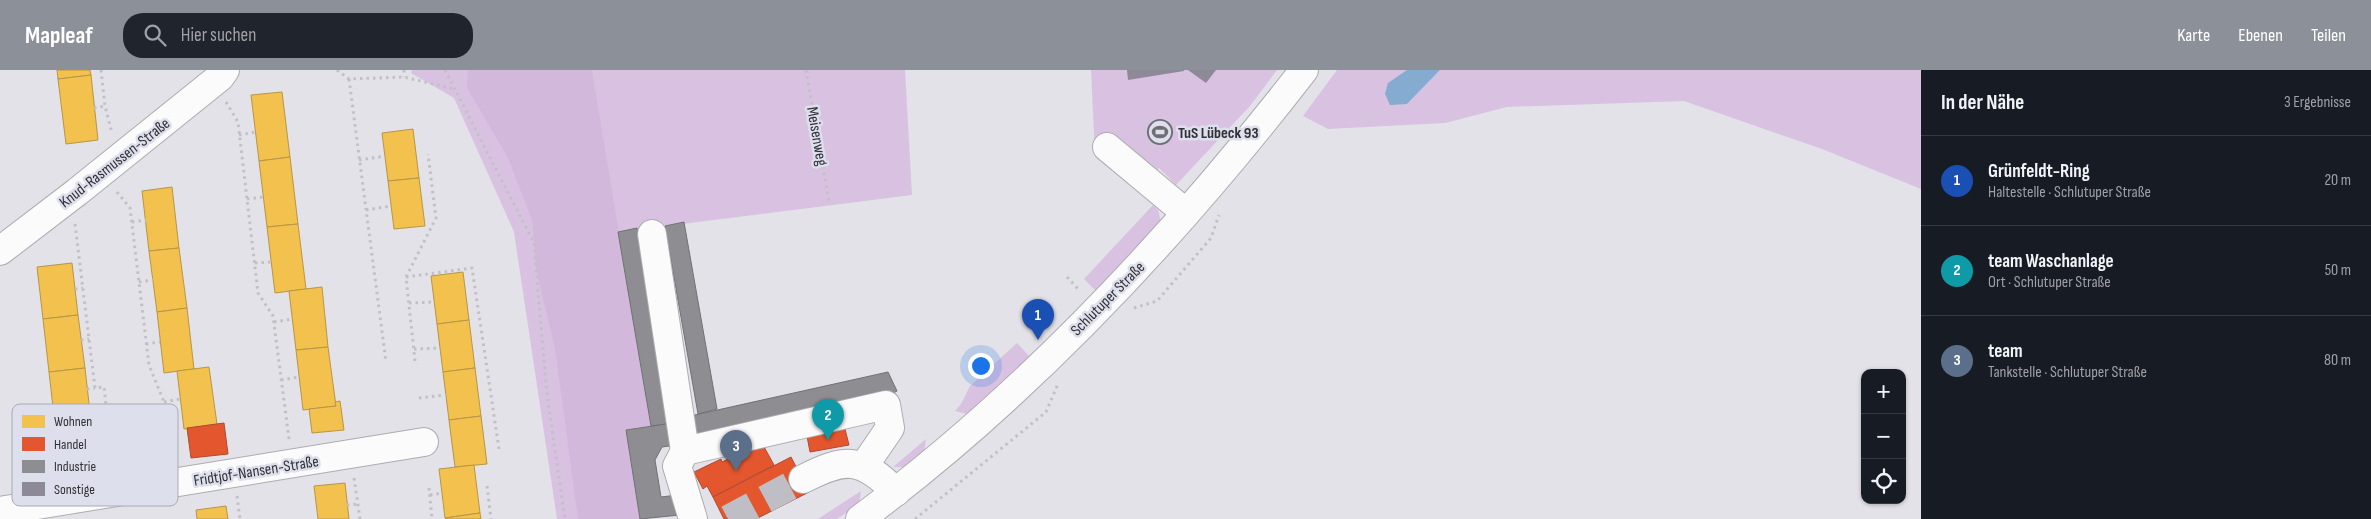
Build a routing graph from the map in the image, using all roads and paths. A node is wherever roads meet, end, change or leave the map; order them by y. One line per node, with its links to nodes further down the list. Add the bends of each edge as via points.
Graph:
1 (101, 70): 11 (path)
2 (337, 70): 8 (path)
3 (404, 70): 7 (path)
4 (446, 70): 10 (path)
5 (806, 70): 23 (path, Meisenweg)
6 (1304, 70): 26 (street, Schlutuper Straße, via 1229,165)
7 (404, 78): 8 (path); 10 (path)
8 (349, 79): 19 (path)
9 (224, 83): 14 (path, via 238,122); 31 (street, Knud-Rasmussen-Straße, via 220,77)
10 (455, 89): 82 (path, via 534,243 547,395)
11 (105, 106): 12 (path); 15 (path)
12 (94, 108)
13 (256, 132): 14 (path)
14 (239, 135): 22 (path)
15 (113, 138)
16 (1107, 147): 26 (street)
17 (428, 154): 34 (path, via 436,218)
18 (385, 156): 19 (path)
19 (359, 160): 25 (path)
20 (112, 186): 28 (path, via 130,208)
21 (263, 197): 22 (path)
22 (247, 199): 33 (path)
23 (829, 201)
24 (391, 206): 25 (path)
25 (366, 210): 50 (path)
26 (1186, 213): 71 (street, Schlutuper Straße, via 1033,371)
27 (146, 220): 28 (path)
28 (131, 222): 36 (path)
29 (75, 223): 37 (path)
30 (652, 234): 63 (street)
31 (0, 251)
32 (271, 262): 33 (path)
33 (254, 263): 42 (path, via 258,293)
34 (406, 277): 40 (path); 62 (path, via 472,268)
35 (153, 280): 36 (path)
36 (139, 282): 46 (path)
37 (83, 288): 38 (path); 43 (path)
38 (75, 289)
39 (434, 302): 40 (path)
40 (409, 303): 48 (path)
41 (292, 319): 42 (path)
42 (274, 322): 52 (path)
43 (89, 338): 44 (path); 53 (path)
44 (81, 340)
45 (160, 342): 46 (path)
46 (146, 344): 58 (path, via 149,365)
47 (440, 348): 48 (path)
48 (414, 349): 49 (path)
49 (415, 360)
50 (386, 362)
51 (299, 377): 52 (path)
52 (281, 380): 60 (path)
53 (95, 388): 54 (path); 59 (path, via 104,387)
54 (87, 389)
55 (446, 395): 56 (path)
56 (419, 398)
57 (180, 399): 58 (path)
58 (164, 402)
59 (106, 404)
60 (289, 441)
61 (424, 442): 67 (street, Fridtjof-Nansen-Straße)
62 (499, 449)
63 (685, 450): 64 (street, via 886,405 890,428); 83 (street, via 677,466)
64 (864, 466): 66 (street, via 846,463 824,468); 71 (street, via 877,473)
65 (354, 471): 74 (path)
66 (802, 479)
67 (178, 482)
68 (487, 486): 81 (path)
69 (429, 488): 73 (path)
70 (237, 492): 78 (path)
71 (896, 492): 84 (street, Schlutuper Straße)
72 (442, 494): 73 (path)
73 (430, 495): 80 (path)
74 (358, 504): 75 (path); 79 (path)
75 (347, 505)
76 (31, 506): 77 (street, Fridtjof-Nansen-Straße)
77 (0, 511)
78 (240, 519)
79 (360, 519)
80 (432, 519)
81 (491, 519)
82 (565, 519)
83 (693, 519)
84 (860, 519)

